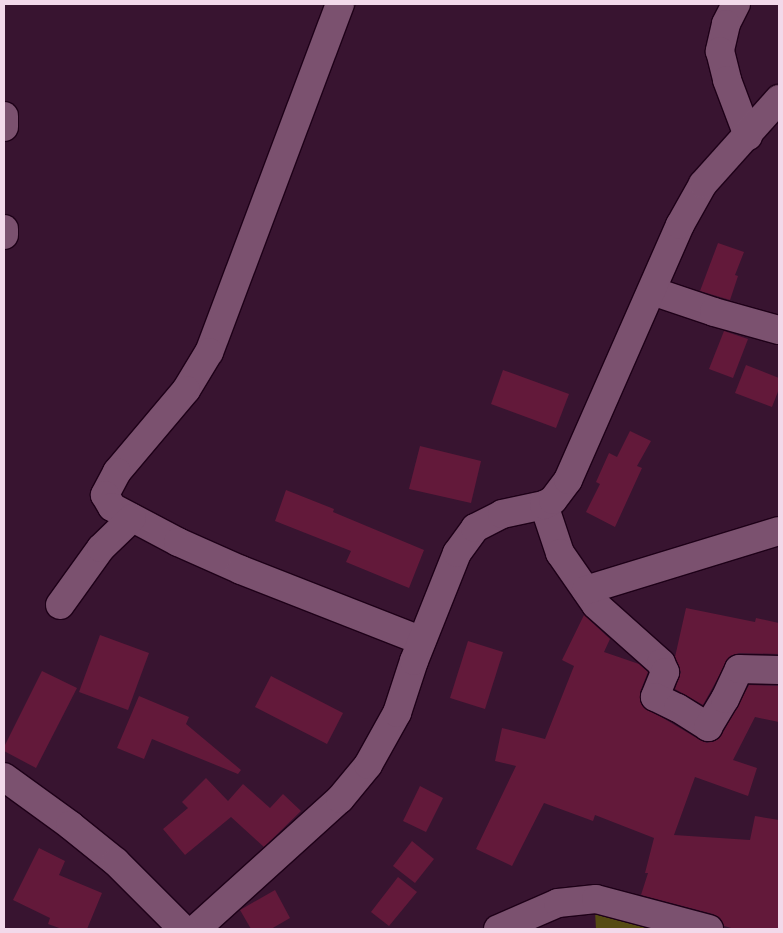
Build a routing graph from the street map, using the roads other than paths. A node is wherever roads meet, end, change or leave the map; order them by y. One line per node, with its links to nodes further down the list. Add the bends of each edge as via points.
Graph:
1 (340, 4): 12 (street, via 209,352 186,390 117,472 105,495 112,507)
2 (736, 4): 6 (street, via 726,24 720,51)
3 (779, 99): 6 (street)
4 (4, 116): 5 (street)
5 (4, 127)
6 (748, 136): 9 (street, via 703,184 680,225)
7 (4, 229): 8 (street)
8 (4, 235)
9 (652, 291): 10 (street); 11 (street, via 568,480 554,500)
10 (779, 330)
11 (544, 506): 14 (street, via 560,553); 16 (street, via 502,514 475,528 458,553)
12 (132, 518): 15 (street, via 101,548); 16 (street, via 241,570)
13 (779, 530): 14 (street)
14 (586, 590): 17 (street, via 596,606 661,663 665,672 655,697 708,727 726,699 739,669)
15 (60, 605)
16 (422, 641): 20 (street, via 397,713 368,765 340,799)
17 (779, 670)
18 (4, 777): 19 (street, via 116,862)
19 (183, 929)
20 (196, 929)
21 (498, 929): 22 (street, via 558,903 596,899)
22 (708, 929)

